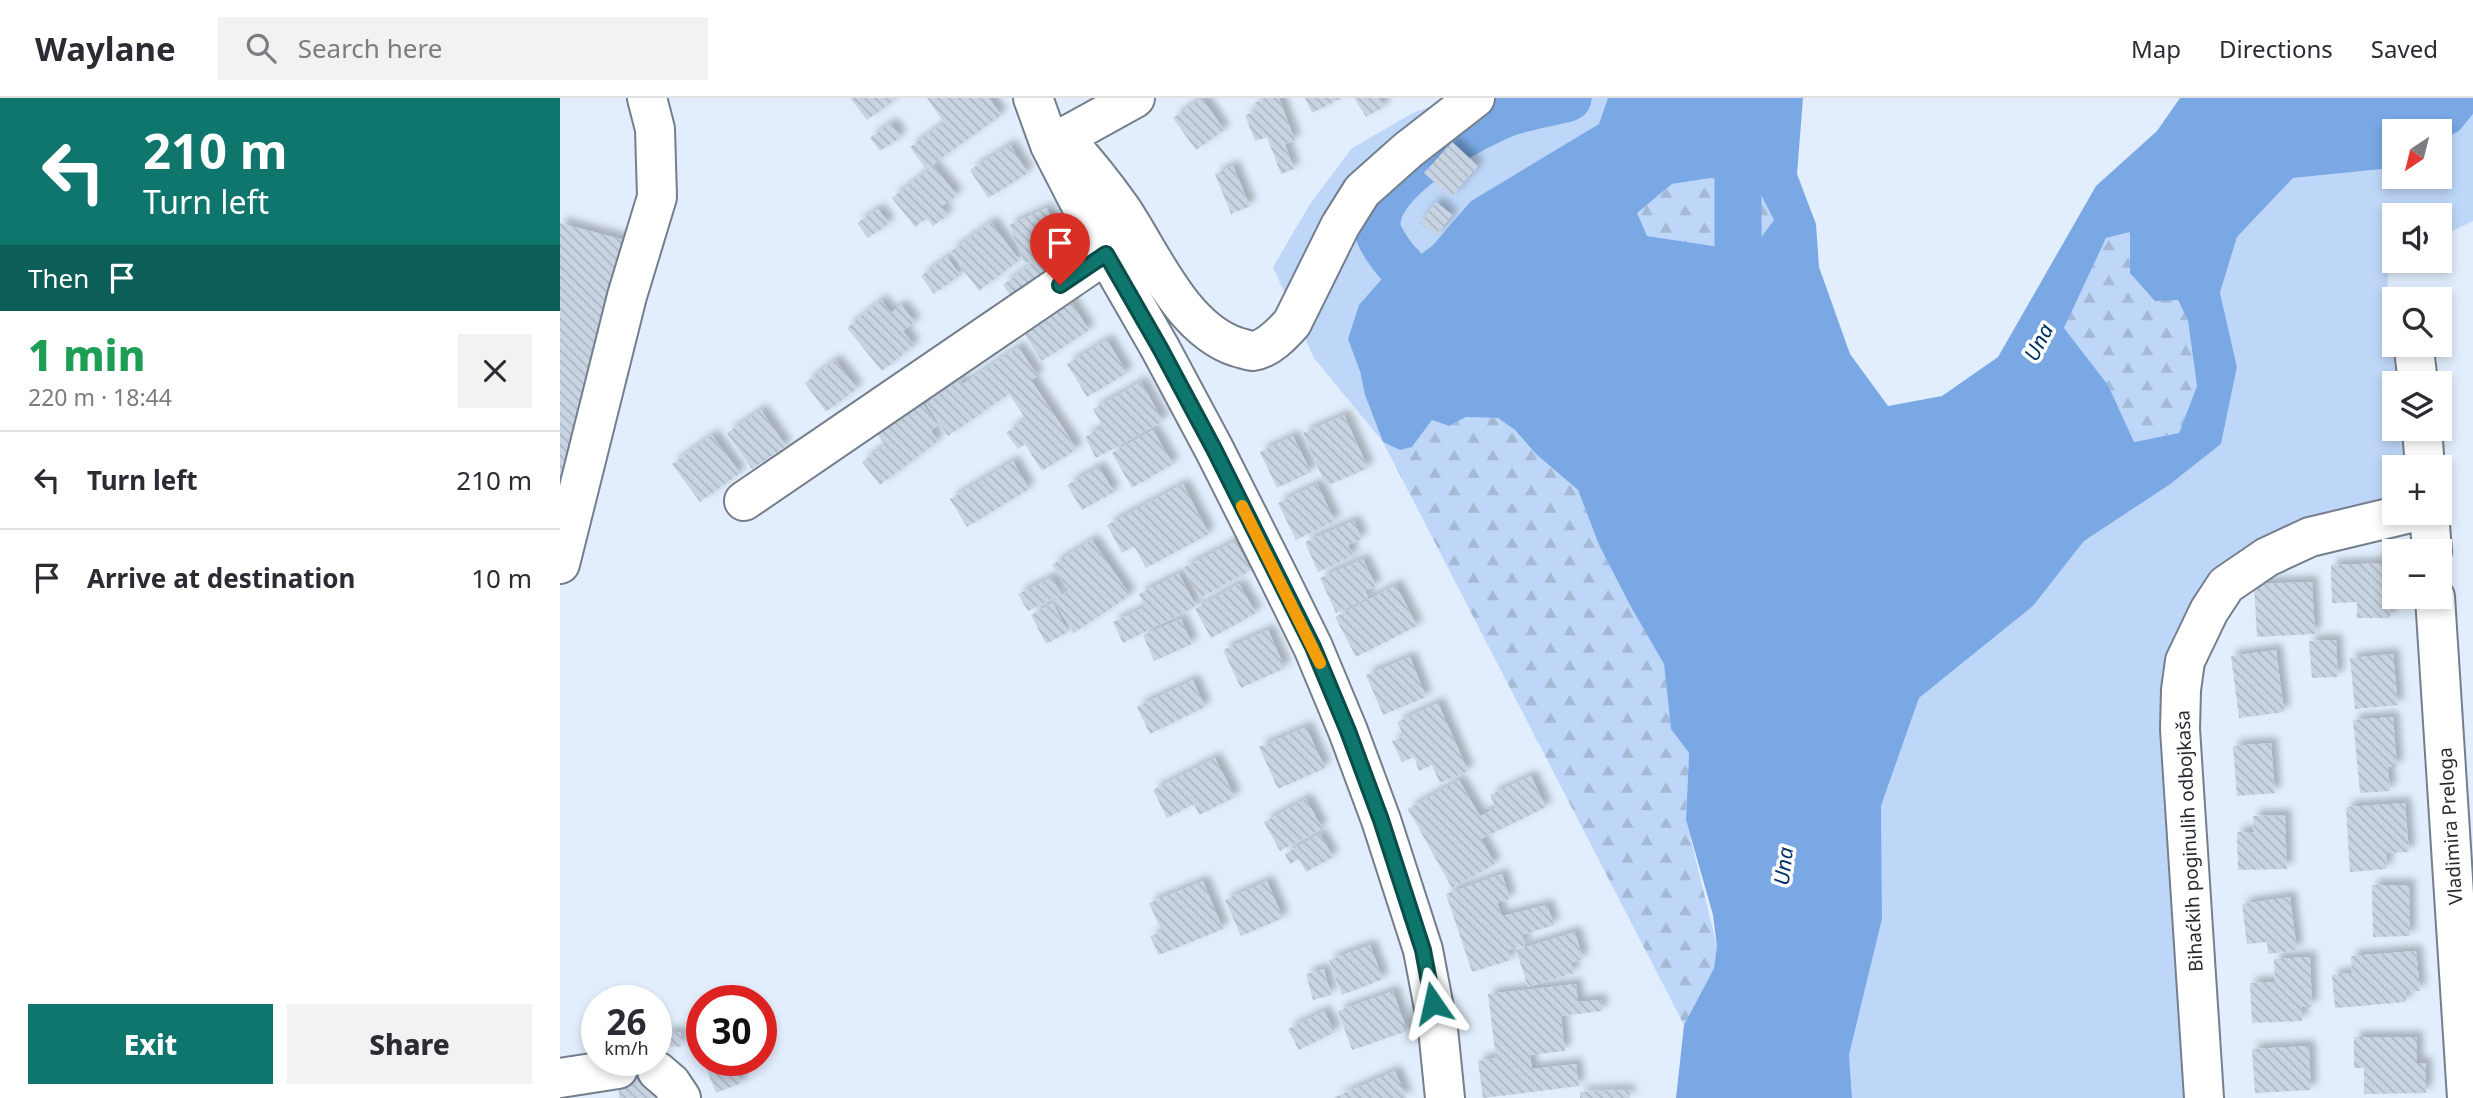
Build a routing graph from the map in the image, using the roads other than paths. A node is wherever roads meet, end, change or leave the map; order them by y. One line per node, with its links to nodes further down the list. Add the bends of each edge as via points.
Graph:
1 (647, 98): 9 (street, via 655,129 657,197 627,296)
2 (1033, 98): 5 (street)
3 (1135, 98): 5 (street)
4 (1475, 98): 5 (street, via 1362,191 1292,323 1273,341 1252,351 1223,341 1185,308 1121,209)
5 (1057, 141): 6 (street)
6 (1106, 254): 7 (street); 13 (street, via 1267,553 1348,731 1423,950)
7 (744, 501)
8 (2382, 520): 14 (street, Bihaćkih poginulih odbojkaša, via 2310,537 2267,557 2226,584 2185,661 2180,729)
9 (560, 564)
10 (2436, 609): 15 (street, Vladimira Preloga)
11 (581, 1075): 12 (street)
12 (560, 1078)
13 (1444, 1098)
14 (2204, 1098)
15 (2466, 1098)

